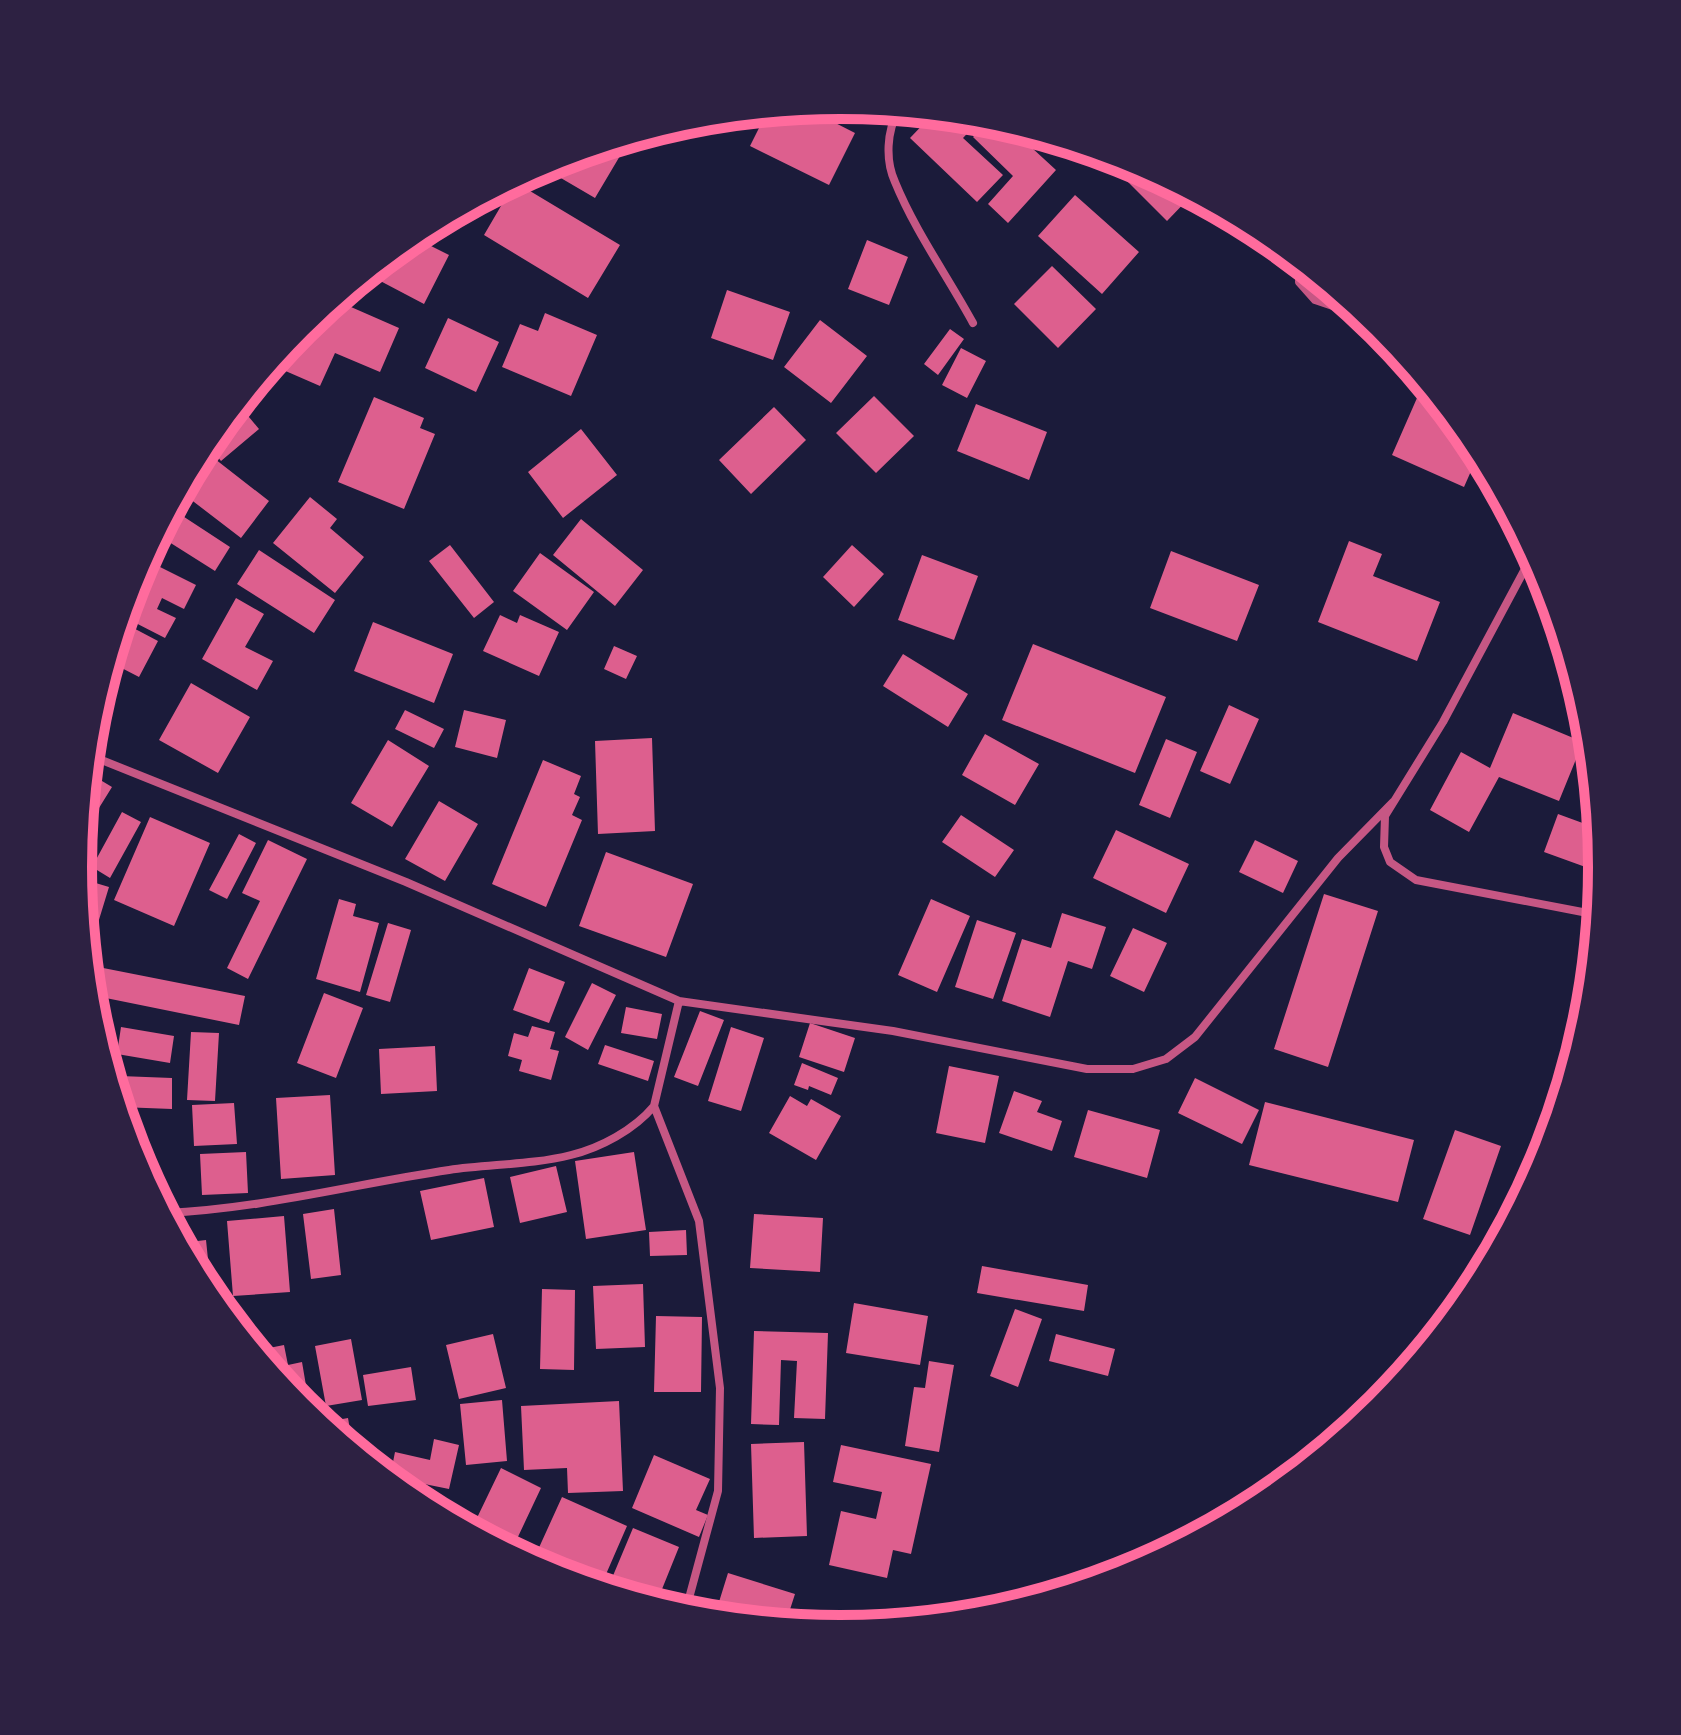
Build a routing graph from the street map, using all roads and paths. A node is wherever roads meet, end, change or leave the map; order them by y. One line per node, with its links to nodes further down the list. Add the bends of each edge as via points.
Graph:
1 (892, 121): 4 (street, via 889,154 894,181)
2 (1299, 277): 3 (street, via 1315,300)
3 (1337, 307)
4 (973, 323)
5 (1526, 567): 7 (street, via 1443,722)
6 (100, 759): 9 (street, via 406,882)
7 (1393, 802): 8 (street, via 1385,816 1384,847 1390,862 1416,880); 9 (street, via 1338,858 1195,1037 1166,1059 1133,1069 1087,1069 893,1031)
8 (1587, 913)
9 (679, 1001): 10 (street)
10 (654, 1106): 11 (street, via 620,1135 571,1155); 12 (street, via 699,1221 720,1388 718,1491)
11 (176, 1213)
12 (688, 1601)

